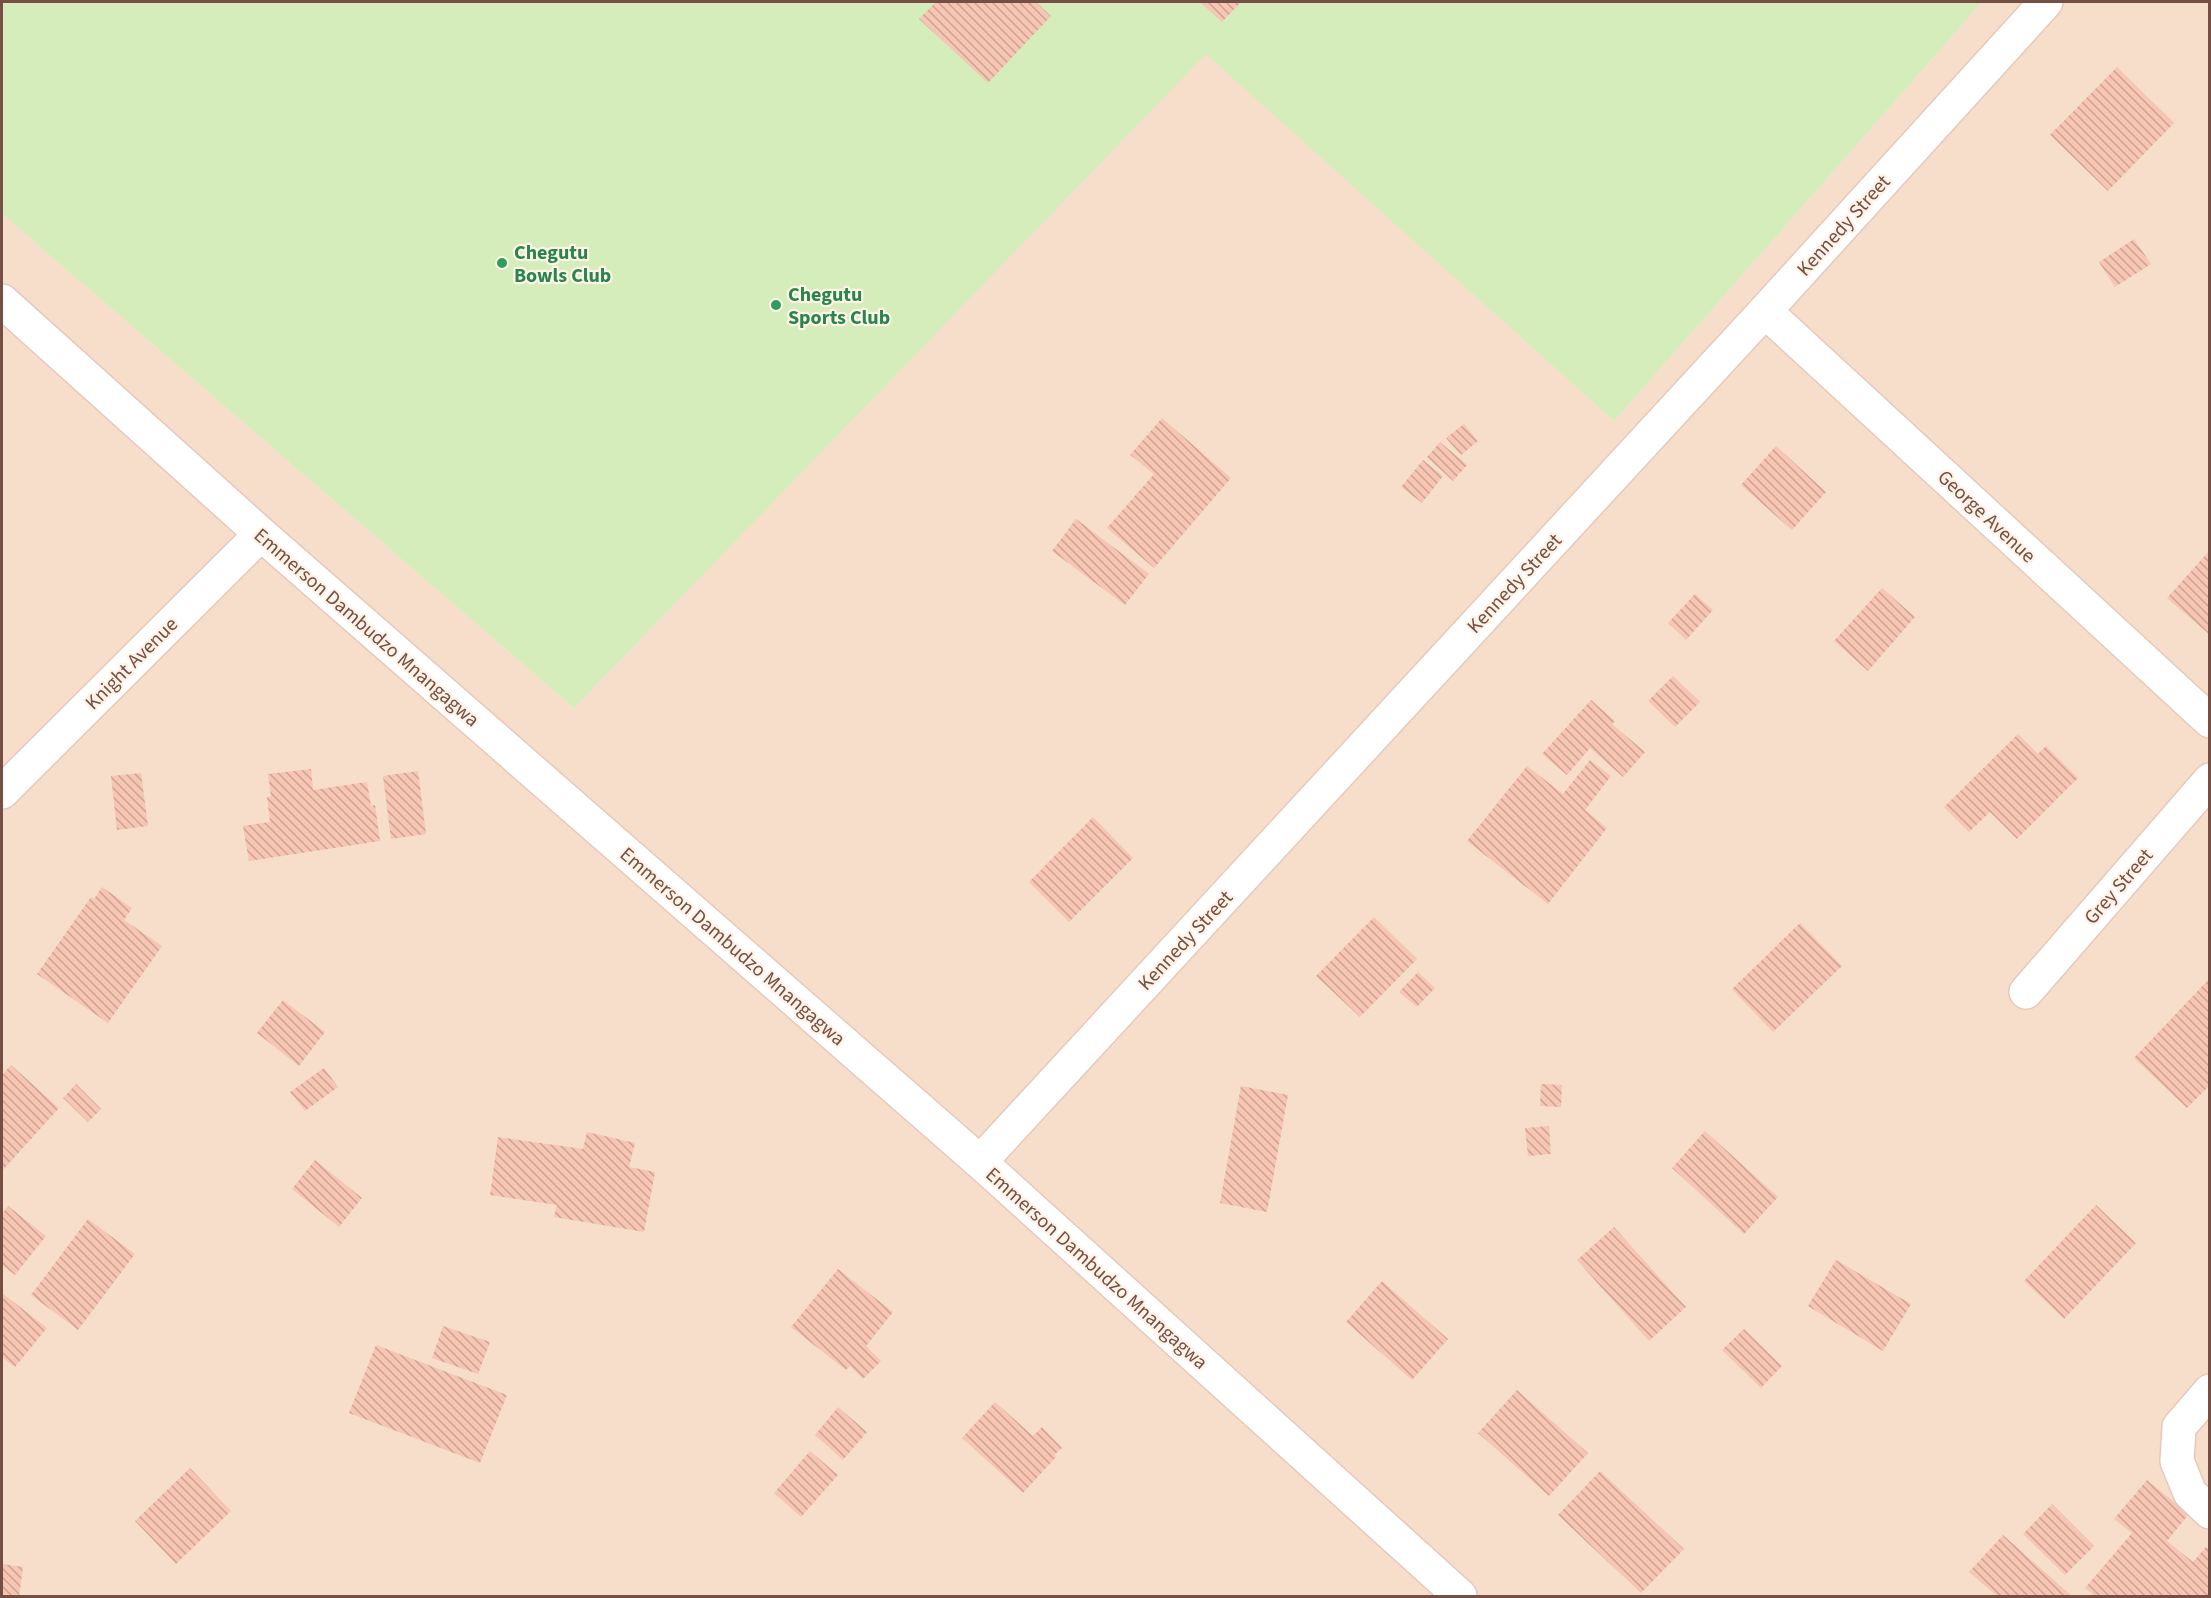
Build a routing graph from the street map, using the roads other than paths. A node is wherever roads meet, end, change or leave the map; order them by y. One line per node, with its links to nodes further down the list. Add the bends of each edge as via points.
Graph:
1 (2046, 2): 3 (street, Kennedy Street)
2 (2, 301): 4 (street, Emmerson Dambudzo Mnangagwa)
3 (1765, 311): 5 (street, George Avenue); 9 (street, Kennedy Street)
4 (261, 534): 7 (street, Knight Avenue); 9 (street, Emmerson Dambudzo Mnangagwa)
5 (2210, 721)
6 (2210, 780): 8 (street, Grey Street)
7 (2, 792)
8 (2026, 992)
9 (980, 1162): 12 (street, Emmerson Dambudzo Mnangagwa)
10 (2210, 1391): 11 (street, via 2178,1427 2177,1461 2190,1493)
11 (2210, 1512)
12 (1460, 1596)

